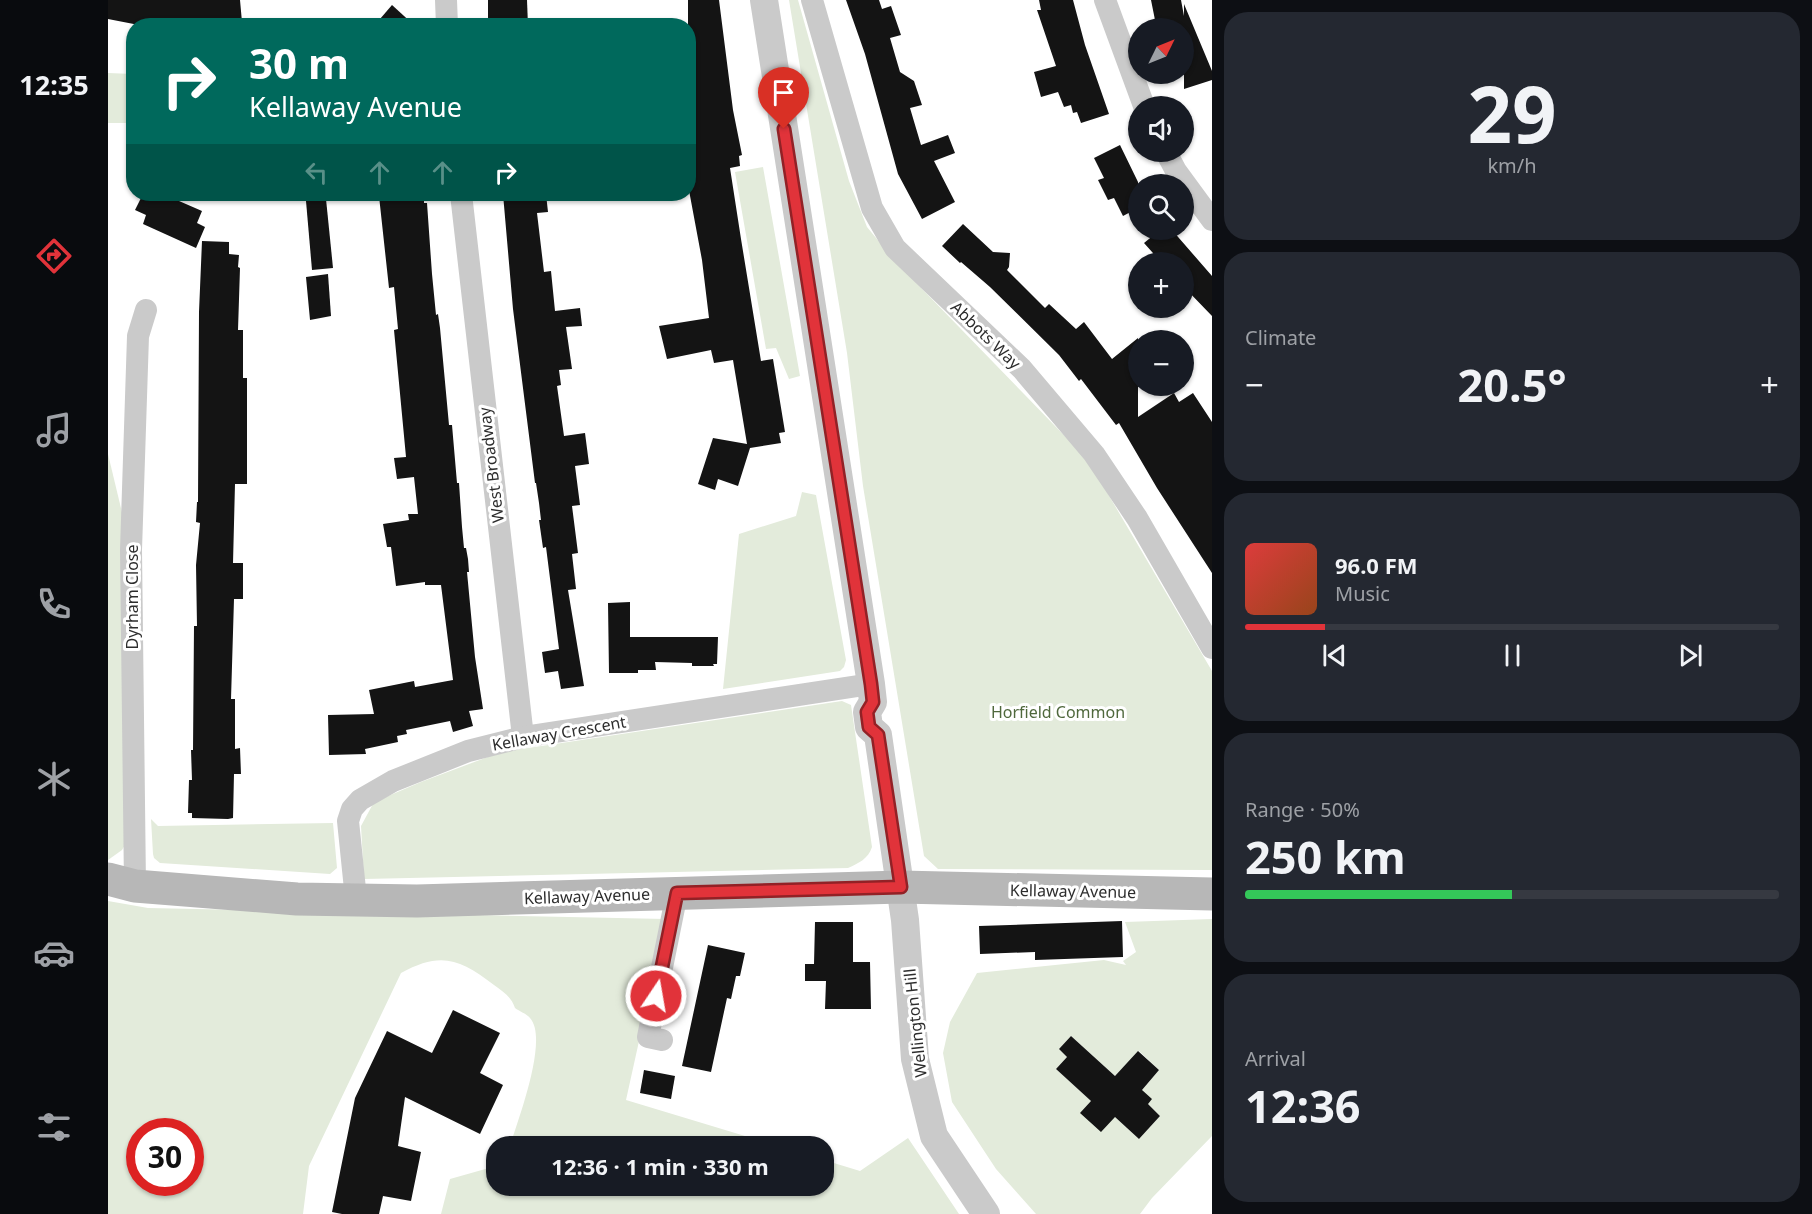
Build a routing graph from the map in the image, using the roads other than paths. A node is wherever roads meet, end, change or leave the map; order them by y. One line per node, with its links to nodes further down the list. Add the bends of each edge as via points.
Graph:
1 (446, 0): 5 (street)
2 (764, 0): 12 (street)
3 (812, 0): 11 (street, Abbots Way, via 872,208 895,248 1022,369 1094,454)
4 (1105, 0): 6 (street)
5 (447, 18)
6 (1140, 96)
7 (1171, 162): 9 (street)
8 (462, 201): 13 (street, West Broadway)
9 (1212, 220)
10 (146, 310): 14 (street, Dyrham Close, via 138,336)
11 (1212, 648)
12 (872, 693): 13 (street, Kellaway Crescent); 15 (street, Wellington Hill, via 884,709 886,726 878,735)
13 (523, 737): 18 (street, Kellaway Crescent, via 468,751 393,781 360,800 348,821)
14 (122, 882): 18 (main road, Kellaway Avenue, via 297,899)
15 (901, 887): 16 (main road, Kellaway Avenue); 17 (main road, Kellaway Avenue); 20 (street, Wellington Hill, via 915,1059 934,1136)
16 (677, 893): 18 (main road, Kellaway Avenue, via 417,901); 19 (street, via 648,1037)
17 (1212, 894)
18 (356, 899)
19 (662, 1040)
20 (986, 1214)

